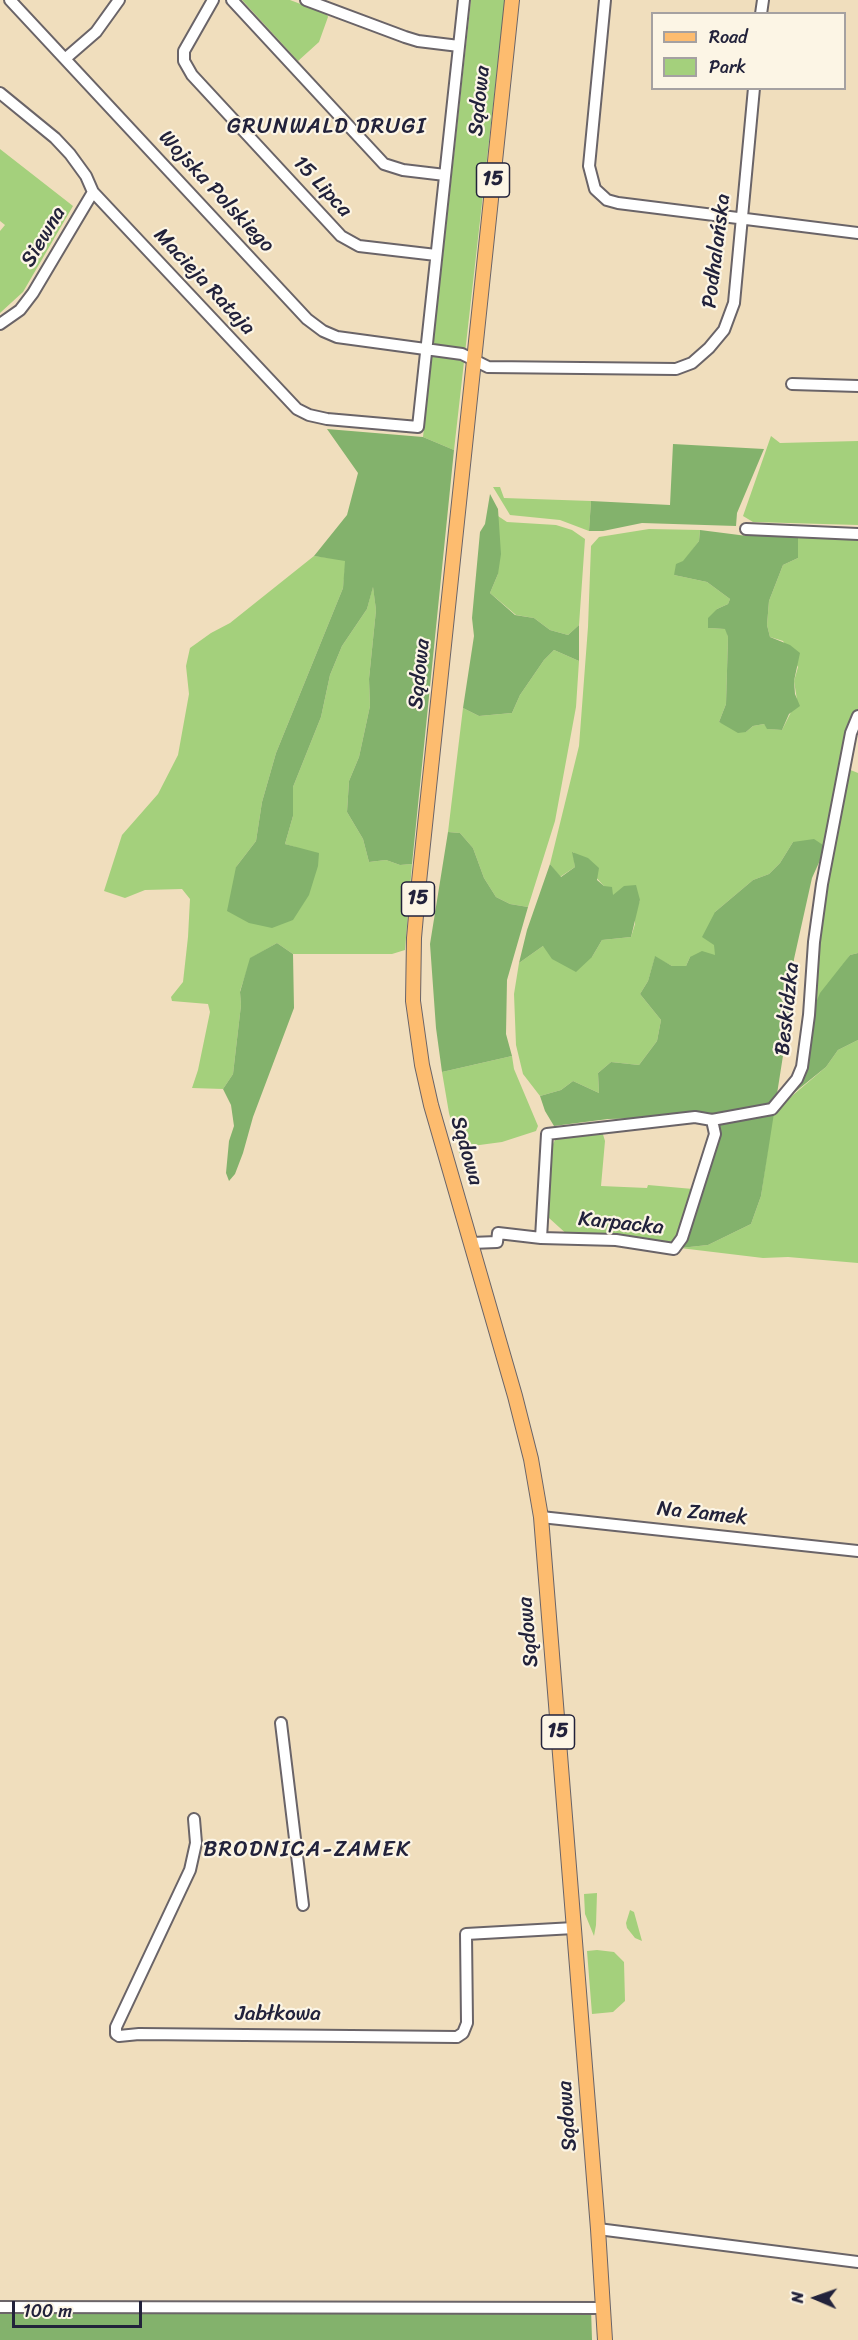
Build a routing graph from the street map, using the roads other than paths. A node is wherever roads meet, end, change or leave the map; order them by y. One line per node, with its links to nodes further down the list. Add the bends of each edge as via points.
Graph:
1 (10, 0): 10 (street, Wojska Polskiego)
2 (119, 0): 10 (street, via 96,32)
3 (213, 0): 17 (street, 15 Lipca, via 184,51 184,61 192,75 341,236 359,246)
4 (232, 0): 13 (street, via 384,164 403,171)
5 (306, 0): 9 (street, via 411,39)
6 (464, 0): 9 (street)
7 (512, 0): 20 (main road, Sądowa / 15)
8 (606, 0): 15 (street, via 589,166 594,189 618,203)
9 (459, 46): 13 (street)
10 (66, 58): 19 (street, Wojska Polskiego, via 306,319 337,337)
11 (754, 90): 15 (street, Podhalańska)
12 (0, 93): 14 (street, Macieja Rataja, via 55,138 86,176)
13 (445, 175): 17 (street)
14 (93, 192): 18 (street, Siewna, via 33,293 20,310); 19 (street, Macieja Rataja, via 297,409 309,415 418,427)
15 (741, 220): 16 (street); 20 (street, Podhalańska, via 734,303 724,330 692,363 676,369 488,367)
16 (858, 233)
17 (436, 255): 19 (street)
18 (0, 324)
19 (427, 350): 20 (street, Wojska Polskiego, via 462,354)
20 (474, 360): 28 (main road, Sądowa / 15, via 413,971 422,1065)
21 (792, 384): 22 (street)
22 (858, 386)
23 (746, 529): 24 (street)
24 (858, 534)
25 (858, 716): 26 (street, Beskidzka, via 850,733 822,884 802,1067 772,1109)
26 (712, 1119): 27 (street, Beskidzka, via 695,1117 547,1134); 27 (street, Karpacka, via 715,1134 682,1238 674,1249 616,1240)
27 (541, 1238): 28 (street, Karpacka, via 498,1233 497,1242)
28 (471, 1243): 29 (main road, Sądowa / 15, via 515,1396)
29 (541, 1517): 30 (street, Na Zamek); 34 (main road, Sądowa / 15)
30 (858, 1551)
31 (281, 1723): 33 (street)
32 (194, 1819): 34 (street, Jabłkowa, via 196,1843 189,1870 116,2027 119,2036 457,2037 468,2023 466,1934)
33 (303, 1905)
34 (574, 1928): 35 (main road, Sądowa / 15)
35 (598, 2229): 36 (street); 38 (main road, Sądowa / 15)
36 (858, 2262)
37 (0, 2307): 38 (street)
38 (603, 2308): 39 (main road, 15)
39 (605, 2340)

